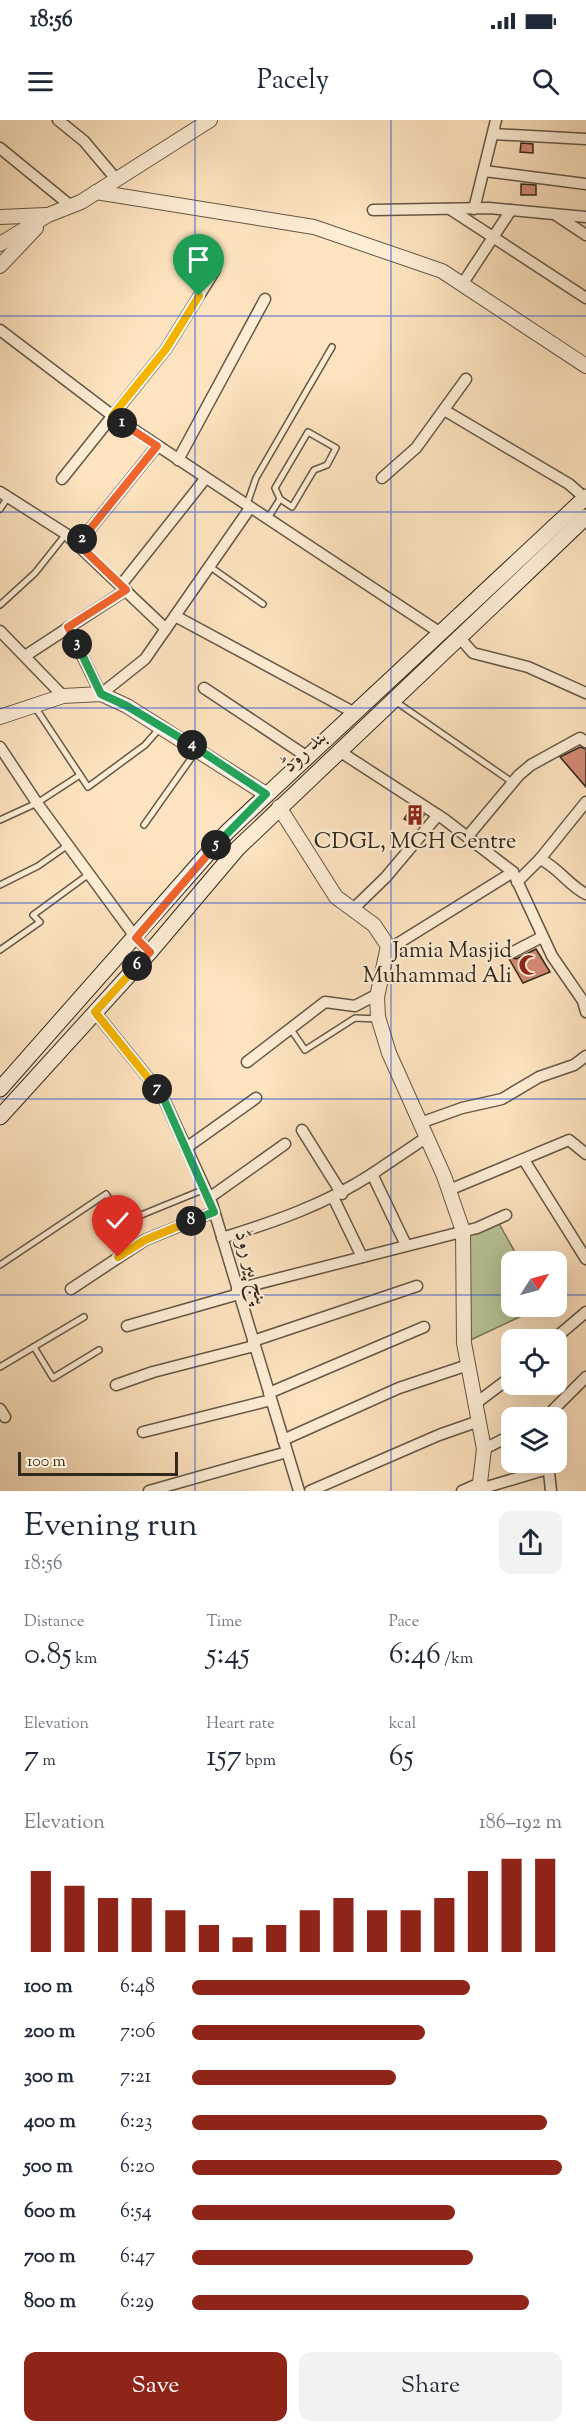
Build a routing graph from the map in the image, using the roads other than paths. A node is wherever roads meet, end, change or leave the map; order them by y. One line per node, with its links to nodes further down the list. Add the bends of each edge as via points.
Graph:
1 (58, 120): 8 (street, via 84,141)
2 (210, 120): 8 (street)
3 (496, 120): 4 (street)
4 (493, 134): 5 (street); 7 (street)
5 (586, 139)
6 (0, 148): 11 (street)
7 (484, 171): 9 (street); 12 (street)
8 (116, 179): 10 (street)
9 (586, 184)
10 (96, 192): 11 (street); 25 (street, via 314,227 442,271)
11 (70, 206): 17 (street)
12 (474, 208): 13 (street); 15 (street)
13 (450, 209): 14 (street); 21 (street)
14 (373, 210)
15 (511, 210): 16 (street); 21 (street)
16 (554, 214): 19 (street); 20 (street)
17 (48, 215): 18 (street); 22 (street); 23 (street)
18 (0, 217)
19 (586, 217)
20 (586, 235)
21 (493, 237): 25 (street); 26 (street)
22 (0, 244)
23 (0, 266)
24 (215, 270): 33 (street, via 166,349)
25 (463, 283): 30 (street)
26 (586, 298)
27 (265, 299): 35 (street)
28 (0, 330): 33 (street)
29 (332, 347): 42 (lane, via 256,478)
30 (586, 366)
31 (466, 380): 32 (street)
32 (444, 410): 36 (street, via 416,448); 40 (street)
33 (112, 416): 34 (street); 38 (street)
34 (157, 446): 35 (street); 47 (street)
35 (178, 460): 37 (street)
36 (382, 478)
37 (206, 479): 42 (street); 49 (street)
38 (62, 480)
39 (4, 495): 43 (lane); 46 (street)
40 (586, 498): 56 (main road, بند روڈ)
41 (280, 499): 41 (lane, via 275,488 308,432 336,448 327,465 314,470 292,507); 45 (lane)
42 (248, 507): 45 (street); 48 (street)
43 (0, 509)
44 (586, 517): 57 (main road, بند روڈ)
45 (267, 520): 56 (street)
46 (66, 534): 47 (street); 51 (lane, via 35,573)
47 (78, 544): 49 (street)
48 (209, 566): 50 (lane); 52 (street)
49 (124, 587): 53 (street); 54 (street)
50 (263, 604)
51 (0, 605)
52 (175, 616): 54 (street); 65 (street)
53 (68, 627): 58 (street); 61 (street)
54 (166, 628): 61 (street, via 145,659)
55 (0, 631): 58 (street)
56 (439, 632): 65 (main road, بند روڈ)
57 (459, 637): 60 (street, via 473,653 528,667); 63 (main road, بند روڈ)
58 (25, 656): 62 (street)
59 (204, 688): 72 (street)
60 (586, 693)
61 (101, 694): 62 (street); 67 (street)
62 (63, 696): 64 (street)
63 (393, 700): 71 (main road, بند روڈ); 75 (lane)
64 (34, 706): 66 (street); 74 (lane)
65 (353, 712): 72 (main road, بند روڈ)
66 (2, 713)
67 (161, 726): 70 (street); 74 (lane, via 145,746 88,787)
68 (586, 742): 75 (street, via 580,738 531,765)
69 (0, 747): 73 (street)
70 (198, 749): 76 (street); 82 (lane)
71 (339, 751): 79 (main road, بند روڈ); 80 (street)
72 (306, 756): 76 (main road, بند روڈ)
73 (4, 760): 78 (street)
74 (80, 775): 78 (lane)
75 (512, 782): 83 (street)
76 (266, 794): 92 (main road, بند روڈ, via 227,832)
77 (586, 802): 85 (street)
78 (37, 803): 81 (lane); 84 (street)
79 (279, 807): 90 (street, via 336,897); 95 (main road, بند روڈ, via 217,871)
80 (438, 815): 83 (street); 90 (street, via 386,877)
81 (0, 820)
82 (144, 825)
83 (468, 836): 87 (street)
84 (68, 845): 86 (street); 88 (lane)
85 (540, 859): 87 (street); 89 (street)
86 (89, 874): 92 (street); 94 (lane, via 33,915 40,922)
87 (515, 877): 91 (street); 93 (street)
88 (0, 885)
89 (586, 894)
90 (352, 910): 93 (street, via 374,925)
91 (542, 937): 96 (street); 99 (street)
92 (136, 938): 95 (street); 104 (main road, بند روڈ)
93 (389, 949): 97 (street)
94 (0, 950)
95 (150, 952): 98 (main road, بند روڈ)
96 (513, 952)
97 (378, 994): 100 (street); 101 (street, via 355,1006 325,1002)
98 (95, 1012): 106 (main road, بند روڈ); 111 (street, پنج پیر روڈ, via 162,1095)
99 (586, 1012)
100 (379, 1019): 101 (lane, via 355,1018 305,1050); 107 (street, via 389,1053)
101 (290, 1028): 103 (street)
102 (586, 1056): 107 (street, via 574,1065 539,1077 502,1100 462,1108)
103 (247, 1062)
104 (0, 1089)
105 (256, 1098): 111 (street)
106 (0, 1117)
107 (420, 1123): 109 (street)
108 (302, 1130): 117 (street)
109 (427, 1137): 114 (street); 115 (street)
110 (285, 1144): 116 (street)
111 (186, 1148): 116 (street, پنج پیر روڈ)
112 (586, 1154): 113 (street, via 569,1140)
113 (524, 1160): 115 (street); 124 (street)
114 (372, 1174): 117 (street); 122 (street)
115 (449, 1190): 120 (street)
116 (207, 1194): 118 (street, پنج پیر روڈ); 125 (lane, via 124,1222 106,1194)
117 (337, 1196): 121 (street, via 272,1223); 123 (street)
118 (214, 1212): 121 (street, پنج پیر روڈ); 127 (street, via 145,1240)
119 (506, 1215): 120 (street)
120 (463, 1231): 122 (street); 137 (street, via 464,1344)
121 (222, 1238): 128 (street, پنج پیر روڈ)
122 (406, 1245): 123 (street)
123 (362, 1257): 128 (street)
124 (586, 1259)
125 (0, 1265)
126 (417, 1286): 134 (street)
127 (71, 1289)
128 (238, 1291): 131 (street); 134 (street, پنج پیر روڈ)
129 (586, 1312): 133 (street)
130 (84, 1317): 135 (lane)
131 (127, 1326)
132 (424, 1327): 142 (street)
133 (566, 1329)
134 (254, 1343): 141 (street); 142 (street, پنج پیر روڈ)
135 (34, 1347): 136 (lane, via 53,1378); 138 (lane)
136 (99, 1350)
137 (468, 1365): 143 (street); 147 (street, via 399,1388)
138 (0, 1367)
139 (586, 1377): 144 (street)
140 (501, 1384): 143 (street)
141 (116, 1385)
142 (270, 1396): 146 (street); 147 (street, پنج پیر روڈ)
143 (475, 1404): 145 (street)
144 (556, 1407)
145 (479, 1421): 149 (street); 154 (street)
146 (143, 1432)
147 (283, 1440): 150 (street, پنج پیر روڈ)
148 (501, 1440): 149 (street)
149 (484, 1449): 151 (street)
150 (287, 1452): 152 (street); 153 (street, پنج پیر روڈ)
151 (480, 1488): 155 (street); 156 (street, via 544,1470 549,1472)
152 (149, 1491)
153 (299, 1491)
154 (310, 1491)
155 (462, 1491)
156 (551, 1491)

